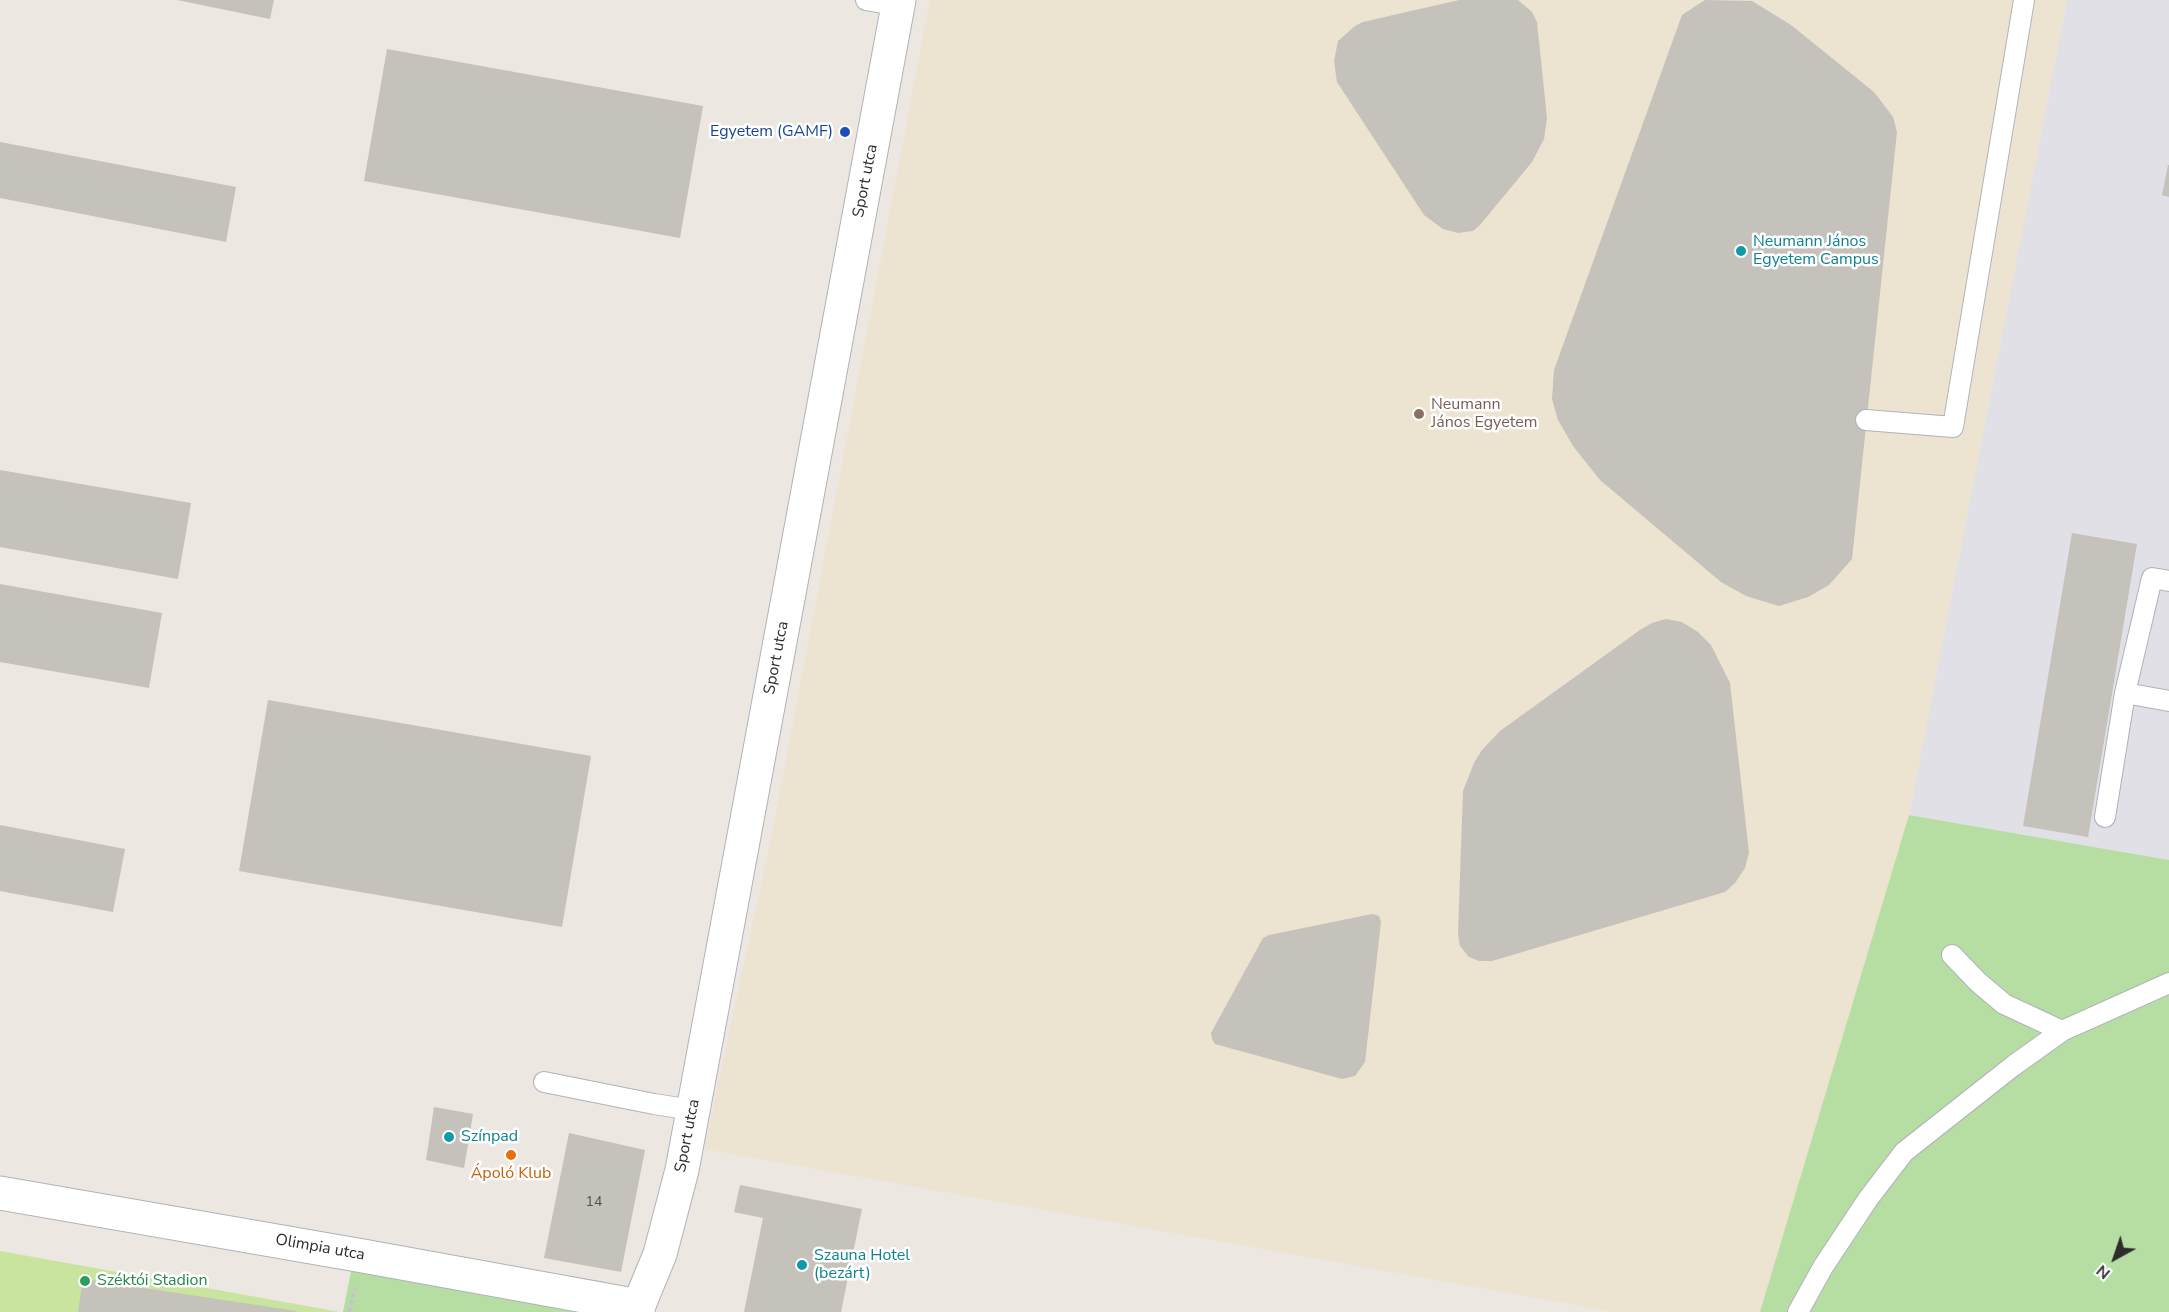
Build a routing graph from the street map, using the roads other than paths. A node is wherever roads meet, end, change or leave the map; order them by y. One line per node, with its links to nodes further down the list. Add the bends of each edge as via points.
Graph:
1 (866, 0): 3 (lane)
2 (2024, 0): 4 (lane, via 1953,427)
3 (900, 2): 13 (street, Sport utca)
4 (1866, 420)
5 (2169, 581): 6 (lane, via 2152,578)
6 (2125, 693): 7 (lane); 8 (lane)
7 (2169, 701)
8 (2105, 817)
9 (1952, 955): 11 (lane, via 2004,1004)
10 (2169, 983): 11 (lane)
11 (2062, 1031): 16 (lane, via 1904,1152 1868,1199)
12 (544, 1082): 13 (lane)
13 (693, 1110): 15 (street, Sport utca, via 681,1176 660,1254)
14 (0, 1193): 15 (street, Olimpia utca)
15 (638, 1309)
16 (1798, 1312)

